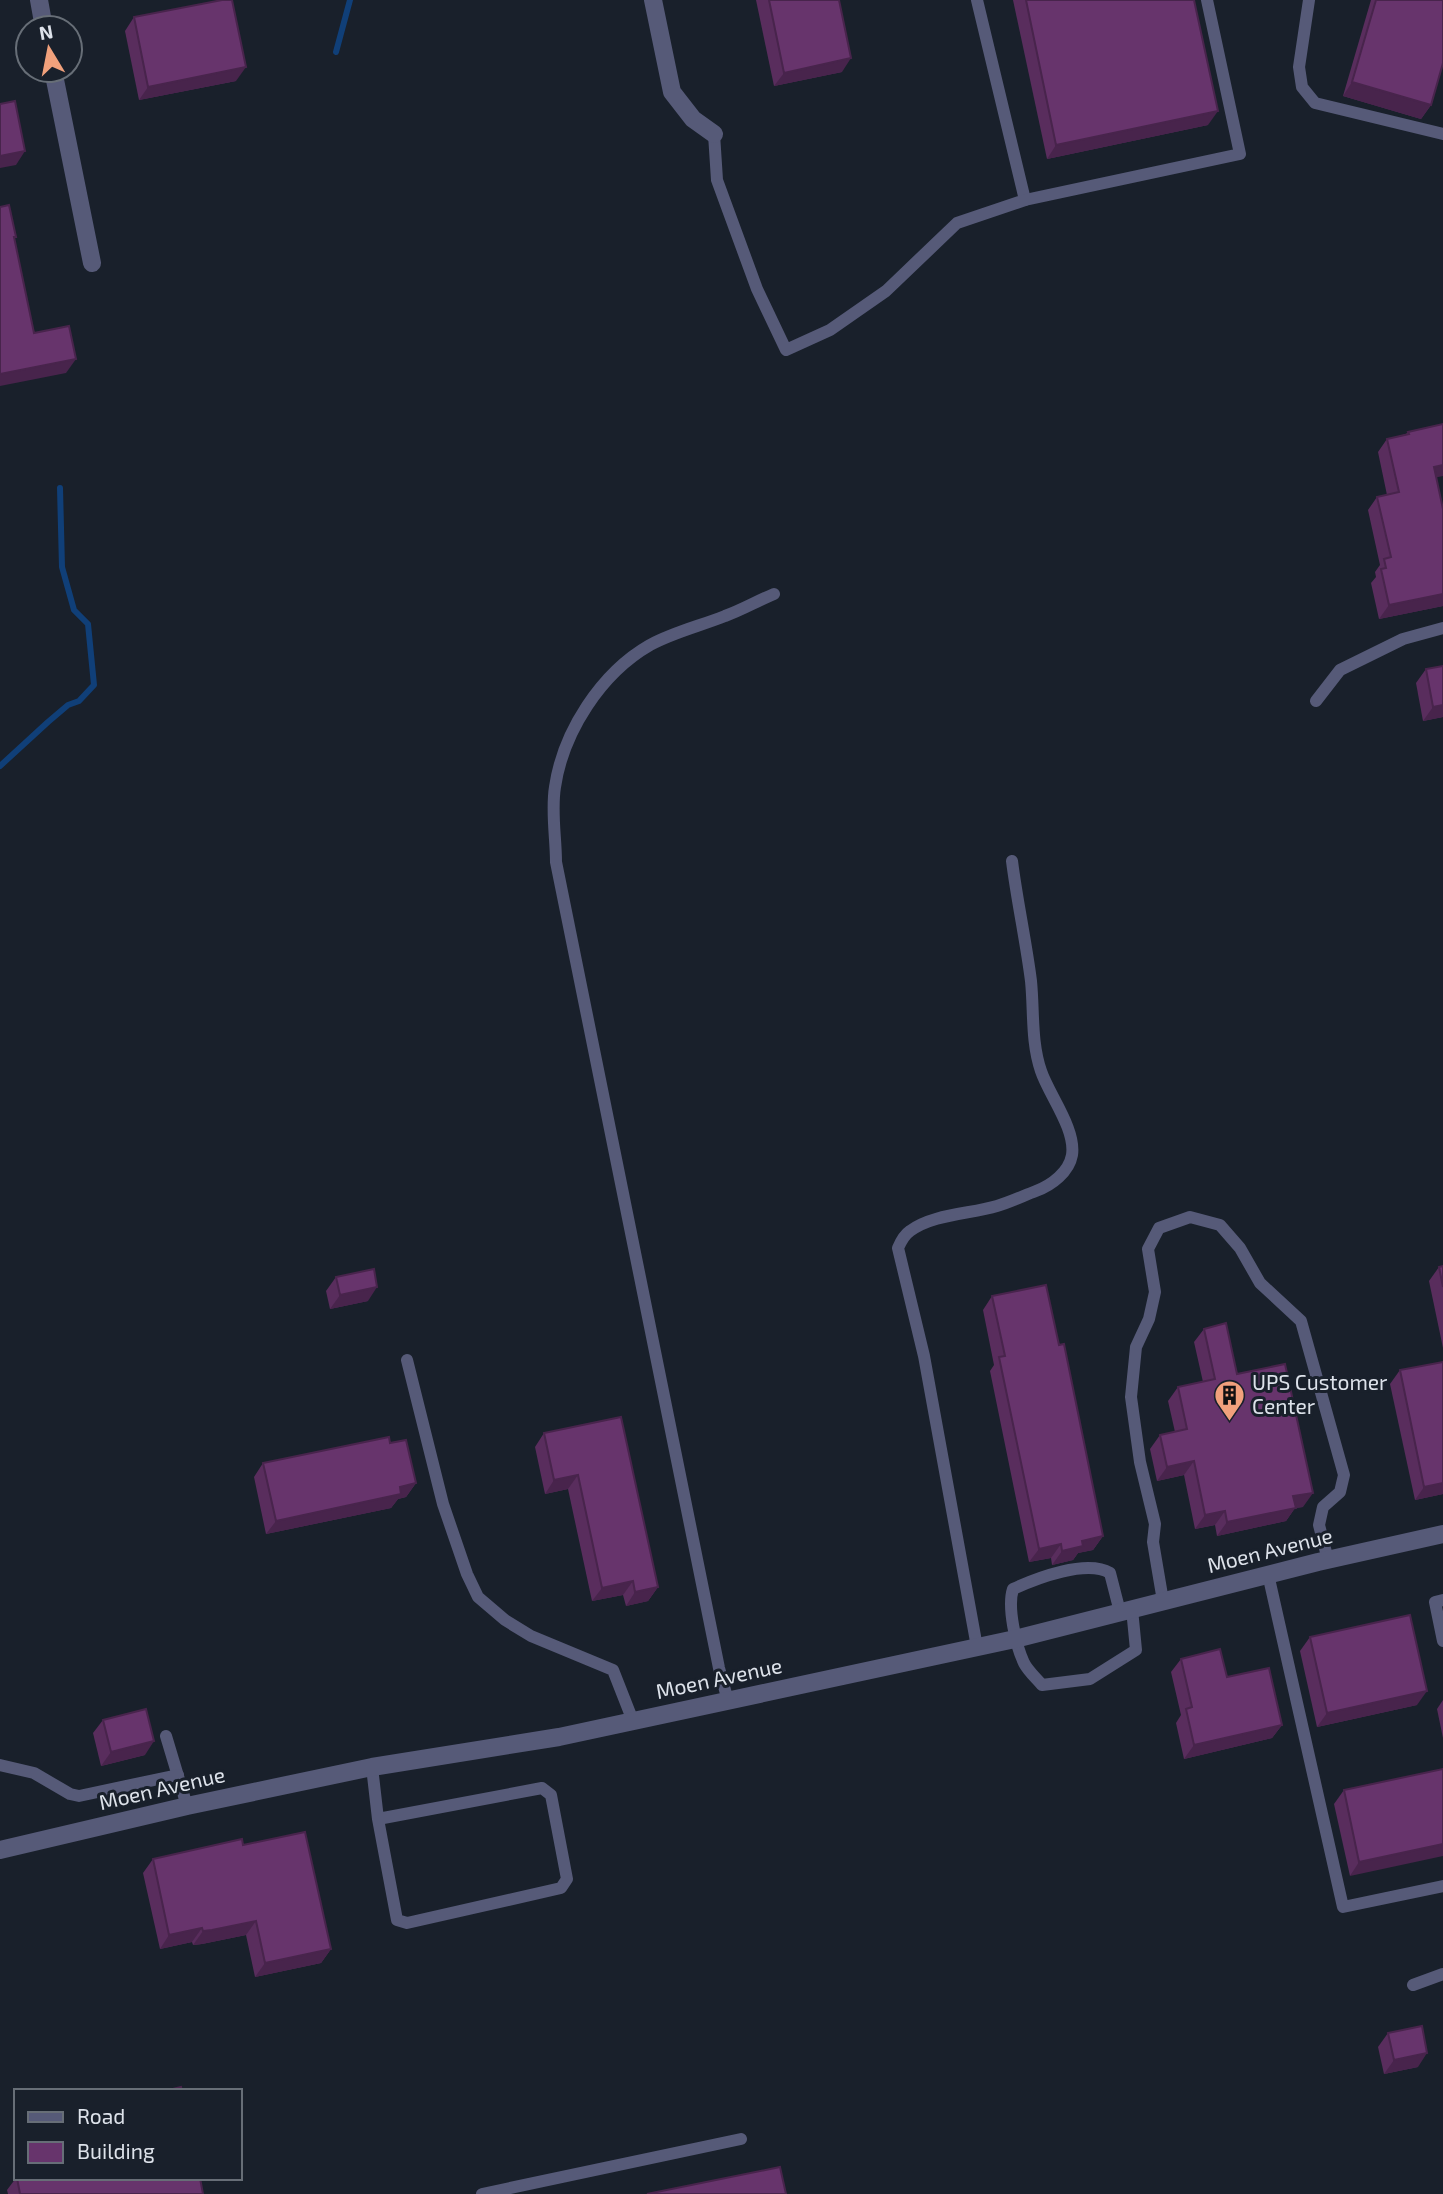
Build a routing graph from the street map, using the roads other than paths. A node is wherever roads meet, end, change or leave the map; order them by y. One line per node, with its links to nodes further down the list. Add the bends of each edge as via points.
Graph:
1 (653, 0): 6 (street, via 673,92 693,119)
2 (976, 0): 8 (lane)
3 (1207, 0): 8 (lane, via 1240,154)
4 (1309, 0): 7 (lane, via 1299,66 1302,87 1315,103)
5 (56, 84): 9 (street)
6 (713, 134): 8 (lane, via 717,180 757,289 786,350 830,330 886,291 957,223)
7 (1443, 134)
8 (1026, 200)
9 (92, 262)
10 (774, 594): 24 (lane, via 650,646 620,668 600,689 568,738 554,788 556,862)
11 (1443, 628): 12 (lane, via 1403,639 1340,670)
12 (1315, 701)
13 (1012, 861): 23 (lane, via 1037,1055 1072,1142 1072,1155 1068,1167 1043,1188 997,1206 928,1223 910,1231 898,1248 924,1356)
14 (407, 1360): 25 (lane, via 443,1504 478,1597 531,1636 613,1670)
15 (1443, 1534): 16 (street, Moen Avenue)
16 (1328, 1560): 17 (street, Moen Avenue); 19 (lane, via 1319,1525 1323,1507 1339,1492 1344,1475 1301,1321 1260,1283 1220,1225 1190,1217 1159,1228 1148,1250 1155,1292 1136,1347 1131,1397)
17 (1268, 1574): 19 (street, Moen Avenue); 33 (lane, via 1343,1907)
18 (1443, 1600): 22 (lane, via 1435,1602)
19 (1163, 1601): 20 (street, Moen Avenue)
20 (1126, 1611): 21 (street, Moen Avenue); 21 (lane, via 1110,1573 1084,1567 1013,1588 1010,1597); 21 (lane, via 1136,1650 1090,1679 1042,1685 1025,1665)
21 (1016, 1639): 23 (street, Moen Avenue)
22 (1443, 1641)
23 (977, 1647): 24 (street, Moen Avenue)
24 (728, 1701): 25 (street, Moen Avenue)
25 (633, 1721): 28 (street, Moen Avenue)
26 (166, 1736): 29 (lane)
27 (0, 1765): 29 (lane, via 34,1773 79,1796)
28 (372, 1767): 30 (street, Moen Avenue); 31 (lane)
29 (178, 1775): 30 (lane)
30 (187, 1805): 32 (street, Moen Avenue)
31 (377, 1819): 31 (lane, via 397,1920 407,1923 561,1888 567,1879 551,1795 542,1788)
32 (0, 1850)
33 (1443, 1886)
34 (1443, 1975): 35 (lane)
35 (1413, 1985)
36 (741, 2138): 37 (lane)
37 (482, 2194)

